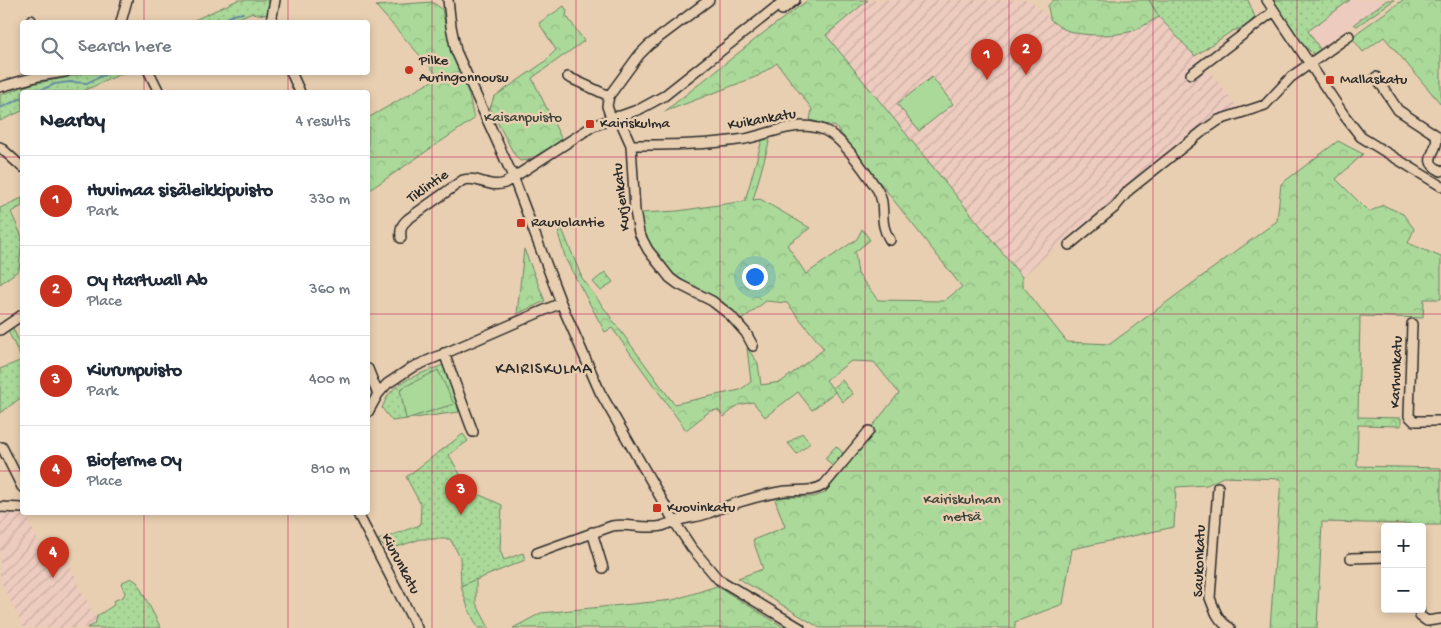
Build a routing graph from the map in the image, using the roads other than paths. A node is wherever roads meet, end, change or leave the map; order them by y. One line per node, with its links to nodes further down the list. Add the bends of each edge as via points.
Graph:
1 (126, 0): 9 (street)
2 (275, 0): 10 (street)
3 (448, 0): 29 (street, via 456,51)
4 (709, 0): 23 (street, via 645,48)
5 (786, 0): 12 (street)
6 (794, 0): 12 (street)
7 (1267, 0): 8 (street)
8 (1274, 11): 13 (street); 14 (street)
9 (121, 20)
10 (271, 20)
11 (1350, 36): 13 (street)
12 (724, 50): 24 (street, Tiklintie, via 664,96 640,109)
13 (1311, 63): 30 (street, via 1361,137); 33 (street, via 1291,77 1265,105 1219,120 1203,131 1129,190 1115,207)
14 (1191, 74)
15 (49, 75): 20 (street)
16 (150, 75): 21 (street)
17 (292, 75): 22 (street)
18 (568, 78): 23 (street)
19 (1376, 78): 28 (street, via 1398,110 1436,135 1430,162)
20 (0, 87)
21 (158, 90)
22 (299, 90)
23 (609, 96): 24 (street, Kurjenkatu, via 607,106)
24 (614, 117): 25 (street, Kurjenkatu); 29 (street, Tiklintie, via 594,126)
25 (630, 145): 32 (street, Kuikankatu, via 704,144 799,126 830,133 879,191 883,206 882,225); 38 (street, Kurjenkatu, via 635,212 648,250 670,278 730,315)
26 (0, 148): 27 (street)
27 (20, 165)
28 (1441, 170)
29 (514, 178): 31 (street, Tiklintie, via 494,186 476,179 463,180 408,219 400,230); 34 (street)
30 (1441, 186)
31 (401, 238)
32 (890, 240)
33 (1069, 245)
34 (560, 303): 39 (street); 52 (street, via 600,392)
35 (20, 316): 37 (street)
36 (1412, 324): 43 (street, Karhunkatu, via 1409,416 1414,421)
37 (0, 330)
38 (754, 346)
39 (444, 353): 41 (street, via 397,376); 45 (street)
40 (370, 374): 41 (street)
41 (378, 394): 42 (street)
42 (370, 408)
43 (1441, 421)
44 (869, 431): 52 (street, via 824,485 816,490 782,491)
45 (474, 432)
46 (2, 447): 47 (street)
47 (20, 483)
48 (1218, 487): 62 (street, Saukonkatu, via 1210,598 1216,614)
49 (0, 507): 50 (street)
50 (20, 508)
51 (359, 515): 60 (street, Kiurunkatu)
52 (674, 521): 53 (street, via 662,526 622,525); 61 (street, via 718,580)
53 (592, 532): 54 (street); 57 (street)
54 (537, 554)
55 (1381, 557): 56 (street)
56 (1351, 558)
57 (603, 568)
58 (1420, 613): 59 (street, via 1427,621)
59 (1441, 619)
60 (417, 628)
61 (800, 628)
62 (1230, 628)

